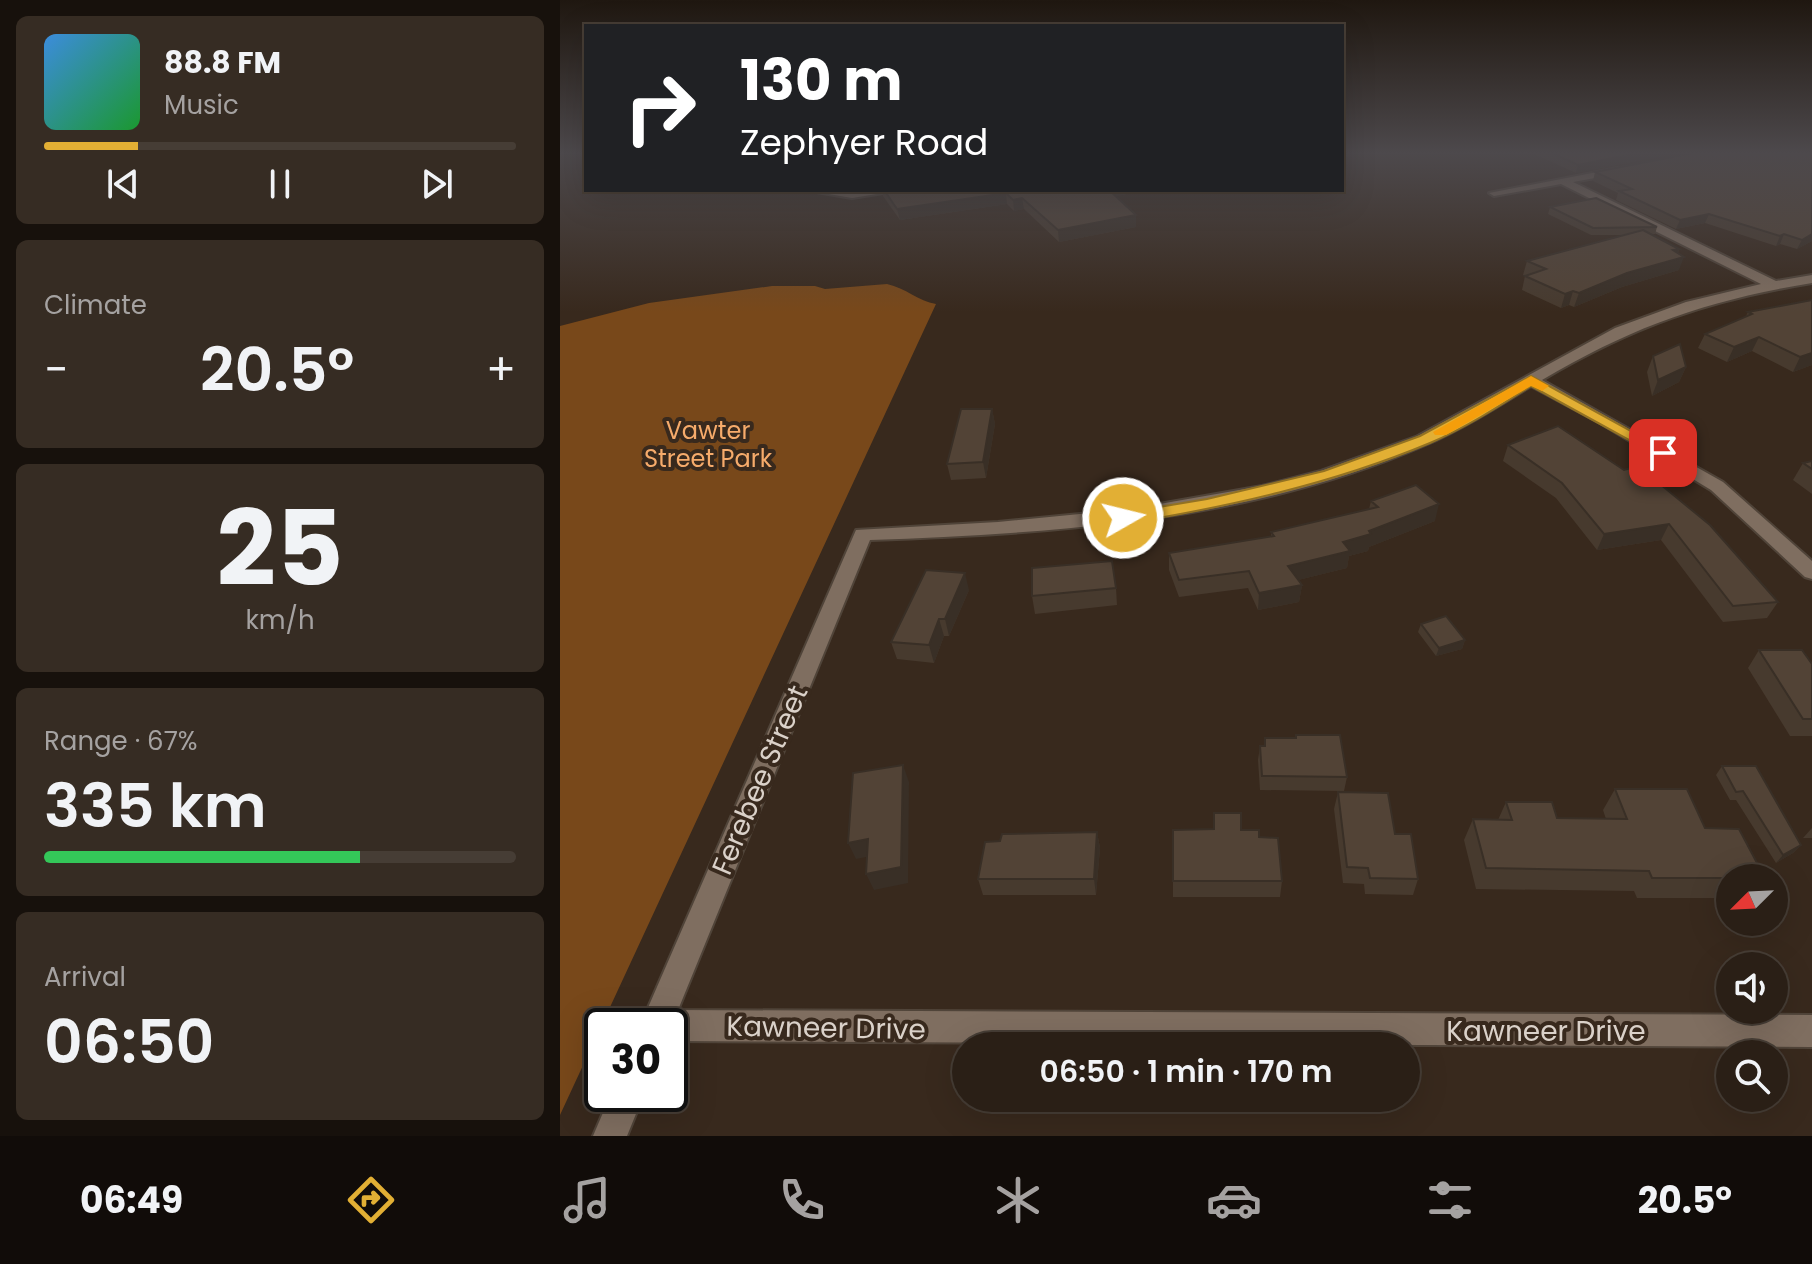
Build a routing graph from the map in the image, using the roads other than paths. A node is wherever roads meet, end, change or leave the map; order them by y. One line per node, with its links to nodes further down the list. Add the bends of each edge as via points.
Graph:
1 (1613, 206): 3 (street)
2 (1812, 279): 3 (street)
3 (1773, 285): 4 (street, via 1663,313)
4 (1531, 380): 5 (street, via 1717,486); 6 (street, Ferebee Street, via 1476,414 1392,453 1255,494 1060,526 863,534)
5 (1812, 572)
6 (665, 1008)
7 (688, 1026): 8 (street, Kawneer Drive)
8 (1812, 1031)
9 (620, 1112): 10 (street)
10 (610, 1136)

